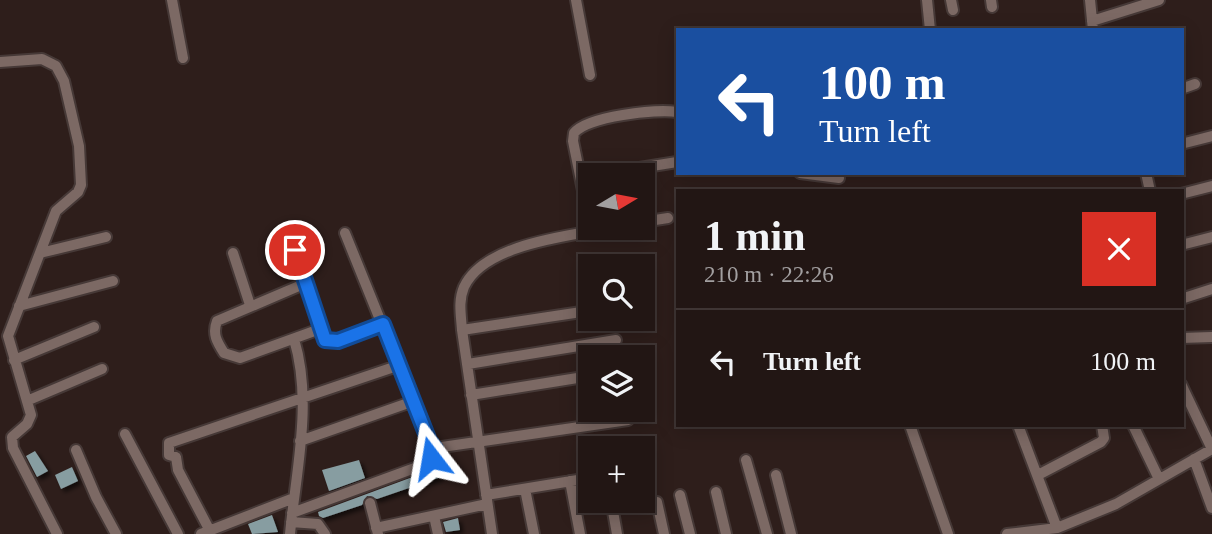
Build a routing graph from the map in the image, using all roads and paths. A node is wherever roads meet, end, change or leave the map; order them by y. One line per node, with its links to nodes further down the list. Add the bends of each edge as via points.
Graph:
1 (172, 0): 8 (street)
2 (576, 0): 10 (street)
3 (927, 0): 7 (street)
4 (1090, 0): 6 (street)
5 (1159, 0): 6 (street)
6 (1092, 25)
7 (930, 28)
8 (183, 58)
9 (0, 62): 31 (street, via 42,59 56,66 77,128 81,185 56,211)
10 (590, 75)
11 (1195, 84): 12 (street)
12 (1184, 88)
13 (676, 112): 17 (street, via 639,113 578,128 573,141)
14 (1212, 136): 15 (street)
15 (1184, 143)
16 (676, 162): 18 (street)
17 (580, 163)
18 (655, 166)
19 (816, 175): 20 (street)
20 (839, 178)
21 (1212, 186): 22 (street)
22 (1184, 193)
23 (668, 218): 24 (street)
24 (655, 220)
25 (578, 231): 43 (street, via 500,253 478,269 460,300)
26 (345, 233): 40 (street)
27 (106, 237): 31 (street)
28 (1212, 237): 29 (street)
29 (1184, 244)
30 (295, 250): 34 (street)
31 (40, 253): 38 (street)
32 (233, 253): 37 (street)
33 (113, 281): 38 (street)
34 (306, 283): 37 (street); 42 (street)
35 (1212, 289): 36 (street)
36 (1184, 298)
37 (250, 305): 46 (street, via 217,321 214,330 224,353 240,358)
38 (19, 306): 48 (street, via 8,336)
39 (578, 313): 43 (street)
40 (383, 324): 42 (street, via 330,342); 50 (street)
41 (94, 327): 48 (street)
42 (320, 329): 46 (street)
43 (462, 330): 49 (street)
44 (1212, 337): 45 (street)
45 (1184, 338)
46 (295, 339): 55 (street)
47 (616, 340): 49 (street)
48 (14, 360): 56 (street)
49 (468, 364): 54 (street)
50 (400, 365): 55 (street); 57 (street)
51 (102, 369): 56 (street)
52 (578, 378): 54 (street)
53 (1184, 390): 67 (street)
54 (471, 395): 65 (street)
55 (304, 399): 64 (street); 89 (street, via 169,443 169,455 176,457)
56 (29, 400): 90 (street, via 31,415 12,437 13,447)
57 (414, 401): 64 (street); 66 (street)
58 (615, 422): 65 (street)
59 (912, 427): 104 (street)
60 (1019, 427): 72 (street)
61 (1102, 427): 72 (street, via 1101,442)
62 (1137, 427): 73 (street)
63 (125, 434): 92 (street)
64 (300, 441): 79 (street)
65 (479, 443): 66 (street); 80 (street)
66 (435, 449): 86 (street, via 423,465)
67 (1212, 449): 69 (street)
68 (76, 450): 91 (street)
69 (1194, 459): 73 (street); 83 (street)
70 (746, 460): 102 (street)
71 (776, 475): 103 (street)
72 (1038, 475): 87 (street)
73 (1159, 479): 87 (street, via 1116,504)
74 (578, 480): 75 (street)
75 (570, 481): 76 (street); 97 (street)
76 (525, 489): 80 (street); 96 (street)
77 (716, 492): 101 (street)
78 (681, 495): 100 (street)
79 (293, 498): 86 (street); 89 (street)
80 (487, 500): 85 (street); 95 (street)
81 (657, 502): 99 (street)
82 (370, 503): 88 (street)
83 (1212, 508)
84 (613, 513): 98 (street)
85 (434, 516): 88 (street); 94 (street)
86 (291, 523): 93 (street, via 318,524)
87 (1057, 528): 105 (street)
88 (377, 531)
89 (205, 532)
90 (57, 534)
91 (116, 534)
92 (178, 534)
93 (325, 534)
94 (438, 534)
95 (492, 534)
96 (534, 534)
97 (580, 534)
98 (617, 534)
99 (664, 534)
100 (690, 534)
101 (726, 534)
102 (767, 534)
103 (791, 534)
104 (948, 534)
105 (1007, 534)

